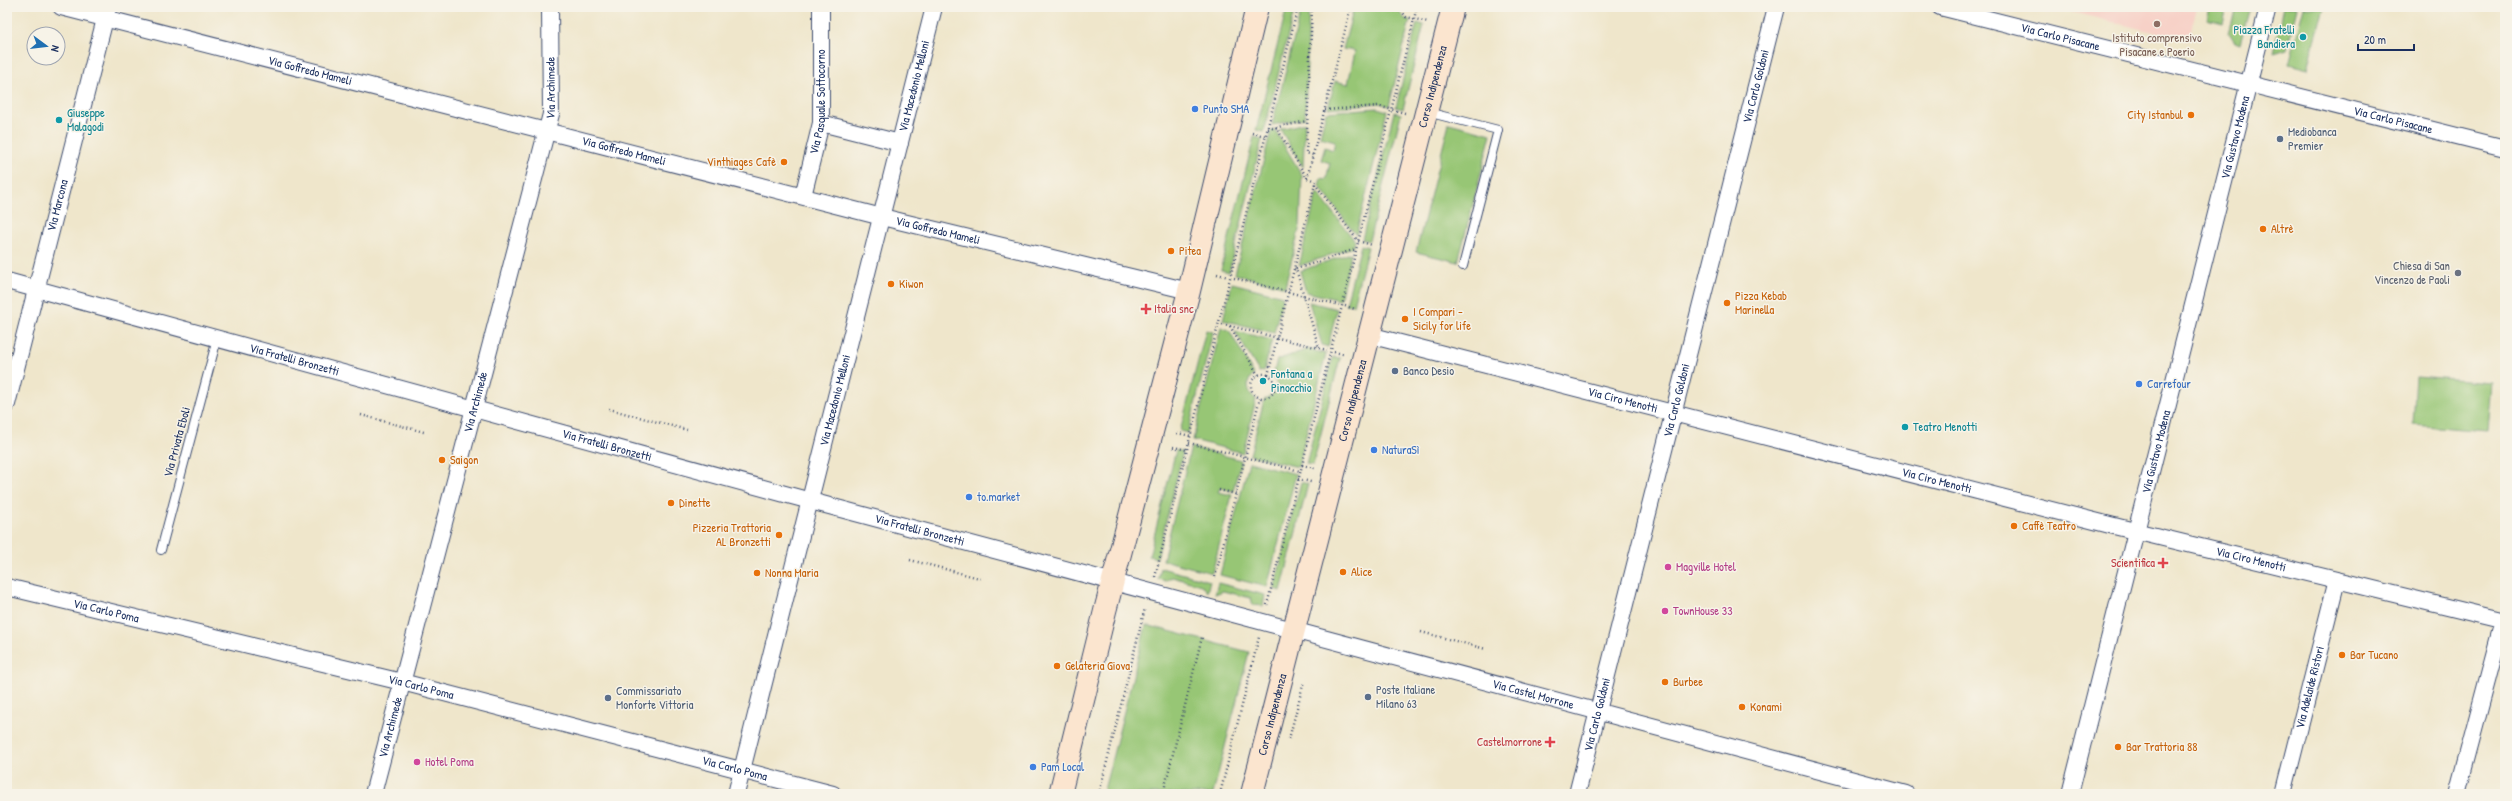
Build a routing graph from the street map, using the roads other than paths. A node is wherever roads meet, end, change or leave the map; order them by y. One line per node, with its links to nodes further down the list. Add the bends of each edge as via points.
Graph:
1 (61, 7): 10 (street, Via Goffredo Mameli)
2 (550, 7): 14 (street, Via Archimede, via 551,114)
3 (821, 7): 13 (street, Via Pasquale Sottocorno)
4 (934, 7): 15 (street, Via Macedonio Melloni)
5 (1257, 7): 22 (street)
6 (1453, 7): 12 (street, Corso Indipendenza)
7 (1776, 7): 27 (street, Via Carlo Goldoni)
8 (1940, 7): 11 (street, Via Carlo Pisacane)
9 (2268, 7): 11 (street)
10 (106, 13): 14 (street, Via Goffredo Mameli); 21 (street, Via Marcona)
11 (2248, 85): 16 (street, Via Carlo Pisacane); 29 (street, Via Gustavo Modena)
12 (1416, 112): 19 (lane, via 1498,130); 23 (street, Corso Indipendenza)
13 (821, 123): 15 (street); 17 (street, Via Pasquale Sottocorno)
14 (547, 130): 17 (street, Via Goffredo Mameli); 26 (street, Via Archimede)
15 (900, 142): 18 (street, Via Macedonio Melloni)
16 (2505, 148)
17 (803, 196): 18 (street, Via Goffredo Mameli)
18 (882, 217): 22 (street, Via Goffredo Mameli); 28 (street, Via Macedonio Melloni)
19 (1463, 266)
20 (7, 281): 21 (street, Via Fratelli Bronzetti)
21 (36, 290): 24 (street, Via Fratelli Bronzetti); 25 (street, Via Marcona)
22 (1189, 291): 32 (street)
23 (1369, 335): 27 (street, Via Ciro Menotti); 36 (street, Corso Indipendenza)
24 (217, 339): 26 (street, Via Fratelli Bronzetti); 30 (lane, Via Privata Eboli)
25 (7, 404)
26 (473, 410): 28 (street, Via Fratelli Bronzetti); 37 (street, Via Archimede)
27 (1673, 412): 29 (street, Via Ciro Menotti); 38 (street, Via Carlo Goldoni)
28 (810, 501): 32 (street, Via Fratelli Bronzetti); 39 (street, Via Macedonio Melloni)
29 (2136, 532): 31 (street, Via Ciro Menotti); 47 (street, Via Gustavo Modena)
30 (161, 550)
31 (2337, 580): 35 (street, Via Ciro Menotti); 48 (street, Via Adelaide Ristori)
32 (1112, 582): 34 (street, Via Fratelli Bronzetti); 43 (street)
33 (7, 587): 37 (street, Via Carlo Poma)
34 (1207, 608): 36 (street, Via Castel Morrone)
35 (2504, 621): 49 (street)
36 (1293, 631): 38 (street, Via Castel Morrone); 44 (street, Corso Indipendenza)
37 (402, 682): 39 (street, Via Carlo Poma); 40 (street, Via Archimede)
38 (1598, 710): 45 (street, Via Carlo Goldoni); 46 (street, Via Castel Morrone)
39 (742, 771): 41 (street, Via Macedonio Melloni); 42 (street, Via Carlo Poma)
40 (373, 794)
41 (736, 794)
42 (833, 794)
43 (1060, 794)
44 (1252, 794)
45 (1577, 794)
46 (1906, 794)
47 (2070, 794)
48 (2283, 794)
49 (2457, 794)

